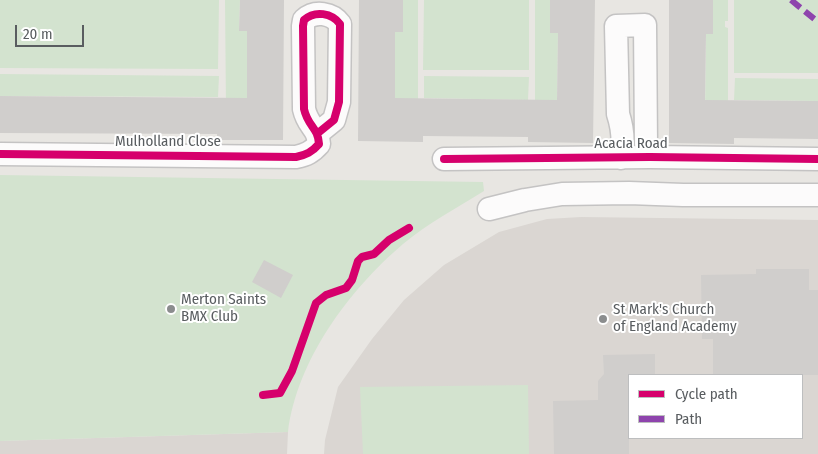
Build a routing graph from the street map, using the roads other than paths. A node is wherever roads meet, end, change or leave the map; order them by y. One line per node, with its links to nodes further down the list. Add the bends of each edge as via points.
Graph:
1 (318, 132): 2 (street, Mulholland Close, via 319,144 306,155 296,157)
2 (0, 154)
3 (634, 158): 3 (street, Acacia Road, via 624,145 618,114 616,26 645,24 646,144); 4 (street, Acacia Road); 5 (street, Acacia Road); 6 (street)
4 (444, 159)
5 (818, 159)
6 (629, 193): 7 (street); 8 (street, via 562,194)
7 (818, 195)
8 (489, 209)

